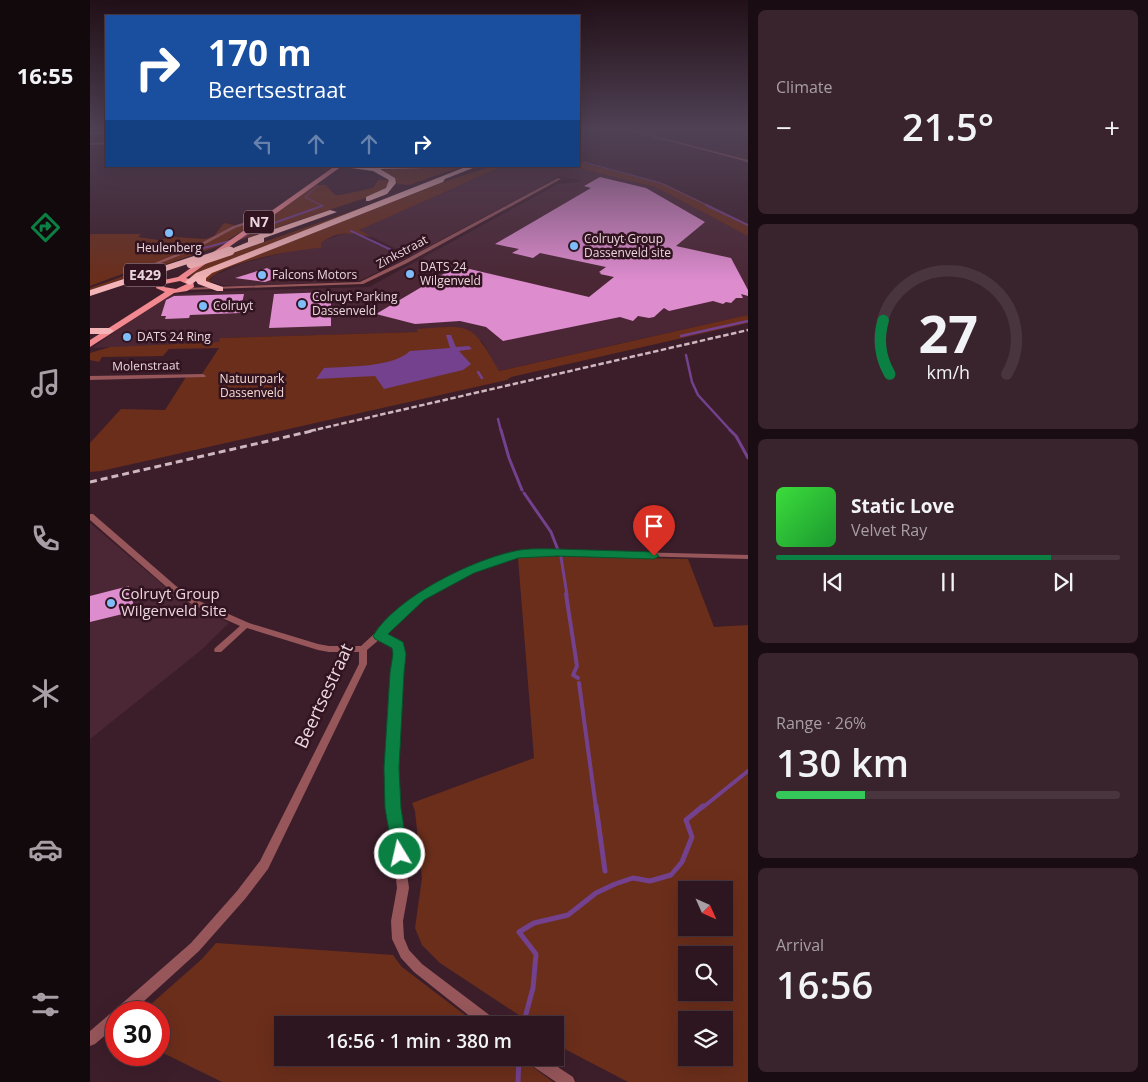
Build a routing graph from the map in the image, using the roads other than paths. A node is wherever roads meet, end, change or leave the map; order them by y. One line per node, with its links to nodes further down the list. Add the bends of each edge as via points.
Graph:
1 (319, 180): 8 (main road, N7)
2 (393, 180): 7 (highway, via 388,190)
3 (426, 180): 7 (highway, E429)
4 (436, 180): 18 (highway, E429, bridge)
5 (441, 180): 10 (highway)
6 (556, 180): 14 (street, Zinkstraat, via 371,280 341,285)
7 (366, 202): 17 (highway, E429)
8 (267, 217): 9 (street, via 234,227 195,248); 11 (main road, N7)
9 (149, 266)
10 (210, 271): 12 (highway); 14 (highway, via 201,277 201,282)
11 (180, 279): 12 (main road); 15 (main road, N7, via 162,283)
12 (189, 285): 13 (street, Zinkstraat); 13 (street, Zinkstraat); 16 (main road, N7)
13 (210, 288): 14 (street, Zinkstraat)
14 (220, 289)
15 (162, 290): 16 (main road, N7); 19 (main road, N7)
16 (172, 291): 19 (main road, N7)
17 (90, 293)
18 (90, 297)
19 (95, 335)
20 (203, 376): 21 (street, Molenstraat)
21 (90, 378)
22 (90, 516): 24 (street, via 173,588 196,603)
23 (748, 557): 25 (street, Beertsestraat, via 557,552 517,554 470,570 420,597 402,611)
24 (246, 625): 26 (street, via 318,647); 27 (street)
25 (380, 636): 26 (street, Beertsestraat); 29 (street, via 398,645 400,654 392,768 402,888 398,939 405,954 418,968)
26 (363, 649): 28 (street, Beertsestraat, via 363,664 264,865 195,947)
27 (218, 650)
28 (135, 1001)
29 (479, 1016)
30 (105, 1027): 31 (street)
31 (90, 1039)
32 (545, 1066): 33 (street)
33 (568, 1082)

